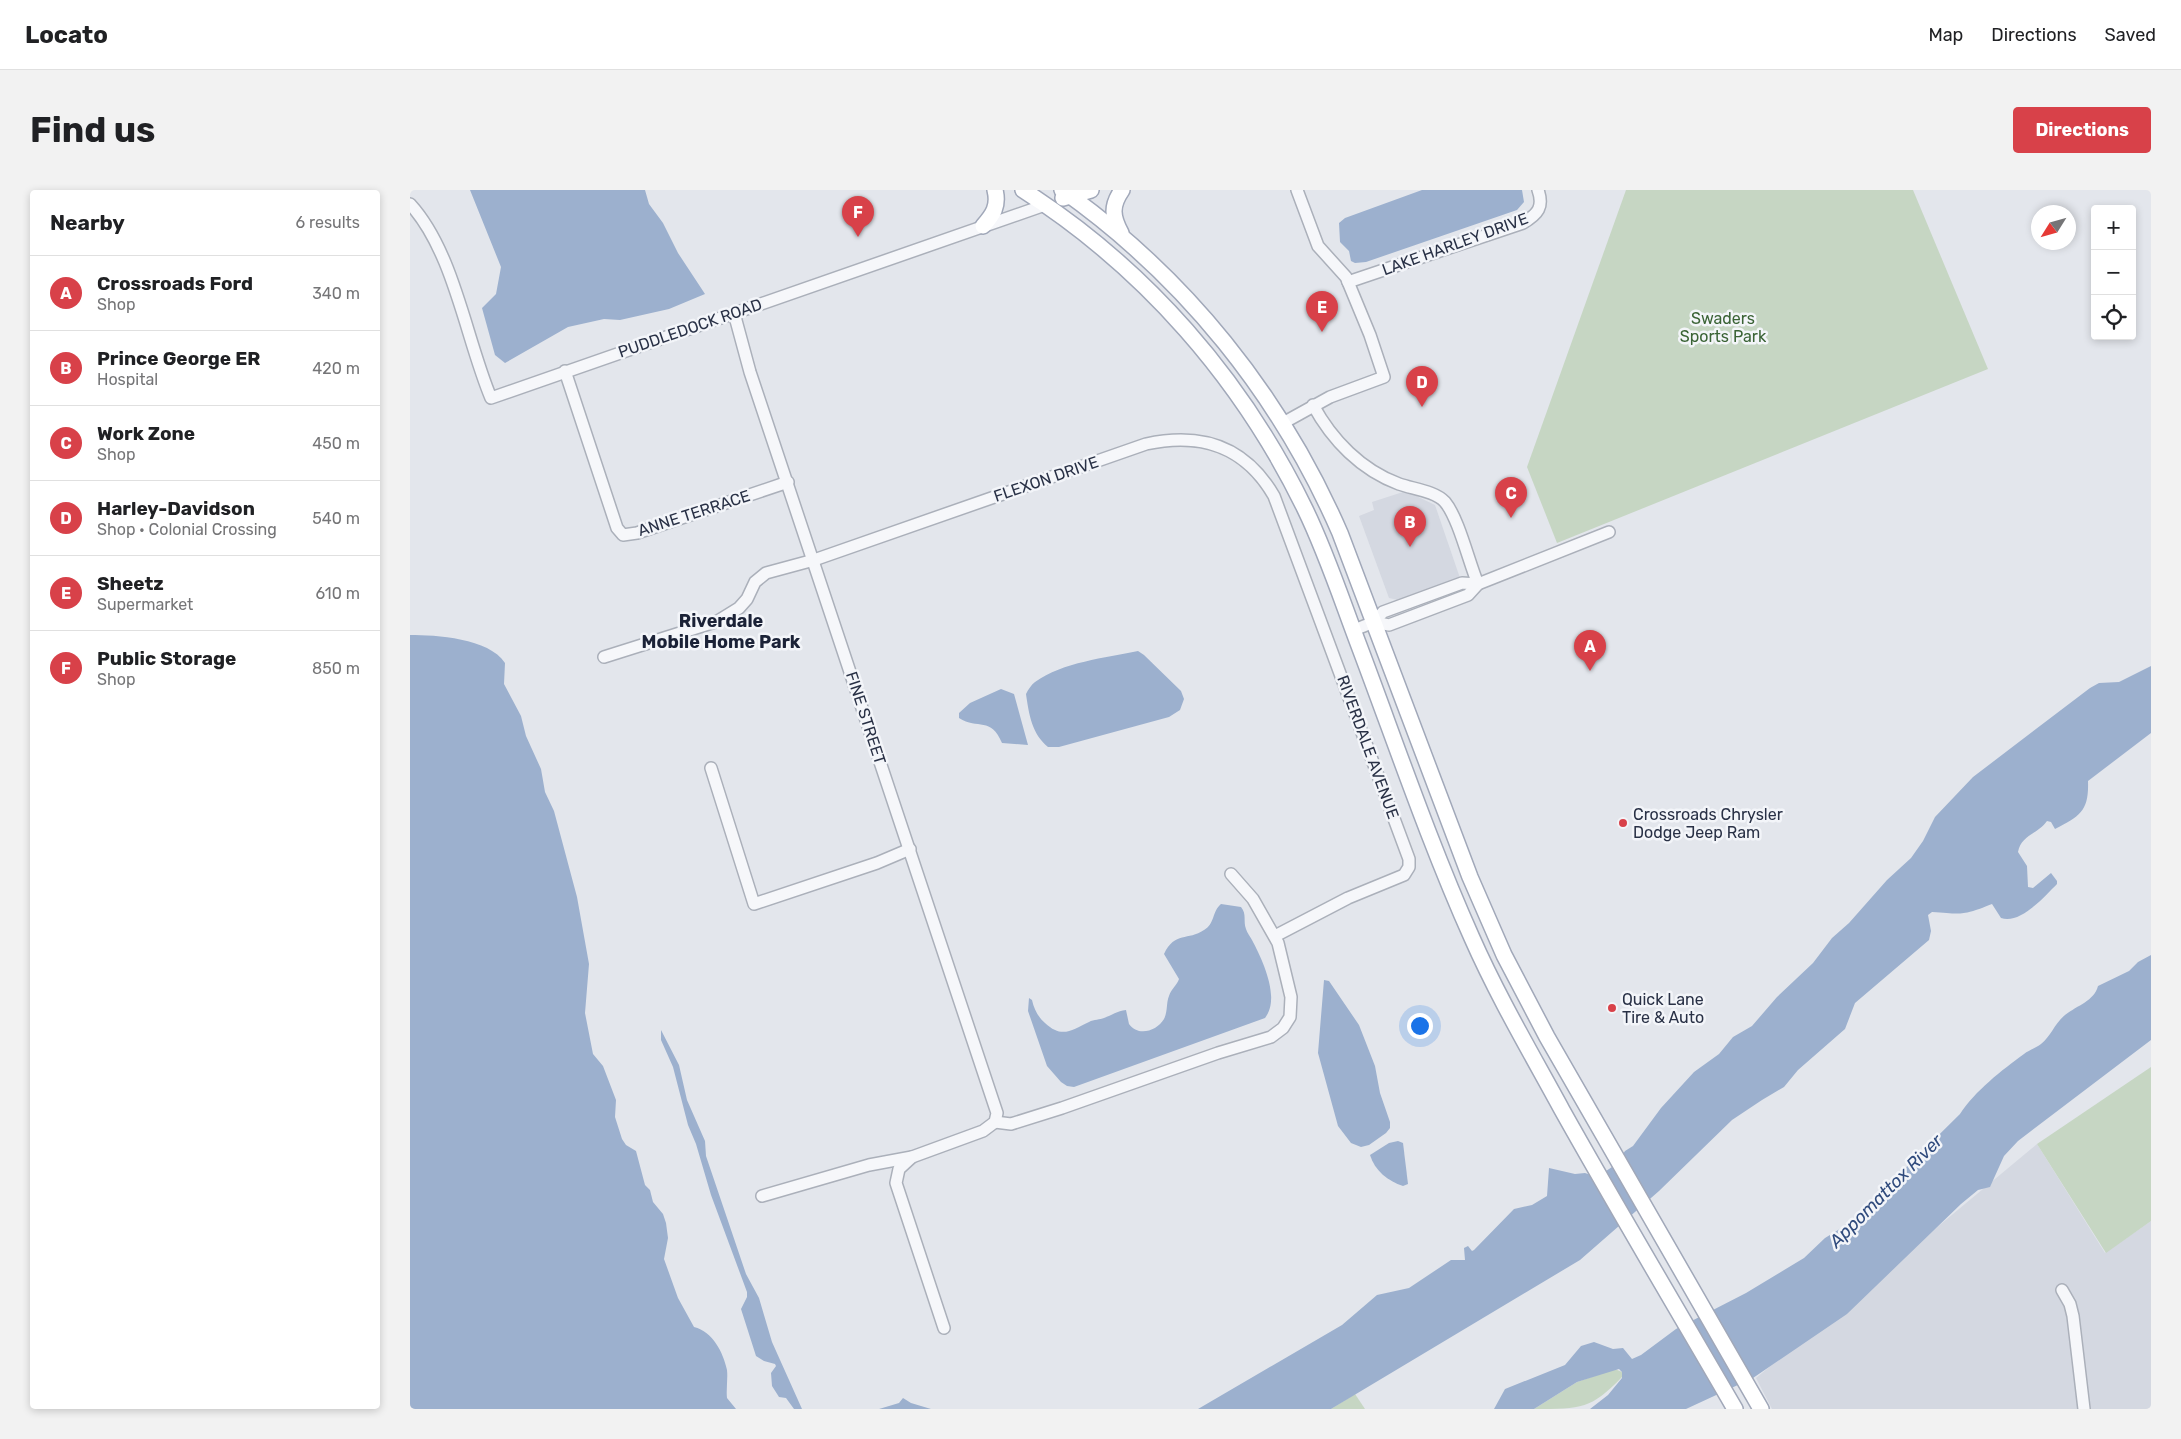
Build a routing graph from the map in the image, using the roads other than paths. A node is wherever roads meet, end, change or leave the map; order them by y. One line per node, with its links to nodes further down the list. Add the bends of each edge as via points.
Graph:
1 (995, 190): 10 (main road, via 997,204)
2 (1023, 190): 9 (main road)
3 (1090, 190): 7 (main road, PUDDLEDOCK ROAD)
4 (1122, 190): 11 (main road, via 1113,206 1113,214)
5 (1297, 190): 12 (street, via 1318,246)
6 (1538, 190): 12 (street, LAKE HARLEY DRIVE, via 1540,207 1535,216 1523,223)
7 (1066, 193): 9 (main road, PUDDLEDOCK ROAD); 11 (main road)
8 (410, 204): 14 (street, PUDDLEDOCK ROAD, via 438,248 491,398)
9 (1045, 204): 10 (street, PUDDLEDOCK ROAD); 23 (main road, via 1158,299 1232,386 1273,449 1306,511)
10 (983, 226): 13 (street, PUDDLEDOCK ROAD)
11 (1124, 238): 16 (main road, via 1212,325 1254,378)
12 (1348, 282): 15 (street, via 1384,377)
13 (734, 313): 14 (street, PUDDLEDOCK ROAD); 17 (street, FINE STREET, via 750,372)
14 (565, 371): 17 (street, ANNE TERRACE, via 616,528 623,535)
15 (1314, 405): 16 (street); 21 (street, via 1340,445 1360,461 1381,476 1444,501)
16 (1283, 423): 22 (main road, via 1327,502)
17 (788, 482): 20 (street, FINE STREET)
18 (1269, 487): 20 (street, FLEXON DRIVE, via 1251,466 1232,452 1190,439 1164,440); 28 (street, RIVERDALE AVENUE, via 1298,557 1409,865 1404,875 1348,898)
19 (1609, 532): 21 (street)
20 (814, 560): 24 (street, FLEXON DRIVE, via 766,573 755,582 739,608 718,621); 26 (street, FINE STREET)
21 (1478, 584): 22 (street, via 1462,583 1389,609)
22 (1374, 622): 23 (street); 35 (main road, via 1485,914 1531,1008)
23 (1354, 630): 34 (main road, via 1444,872 1507,1010)
24 (604, 657)
25 (711, 768): 26 (street, via 754,904)
26 (910, 849): 29 (street, FINE STREET, via 990,1085 998,1113)
27 (1231, 874): 28 (street, via 1253,899)
28 (1275, 936): 29 (street, via 1283,958 1291,1007 1288,1022 1278,1033 1062,1108 1011,1124)
29 (995, 1122): 30 (street, via 978,1133)
30 (912, 1157): 31 (street, via 869,1165); 33 (street, via 903,1164 897,1176 899,1196)
31 (762, 1196)
32 (2062, 1290): 36 (street, via 2073,1316)
33 (944, 1328)
34 (1734, 1409)
35 (1761, 1409)
36 (2084, 1409)

